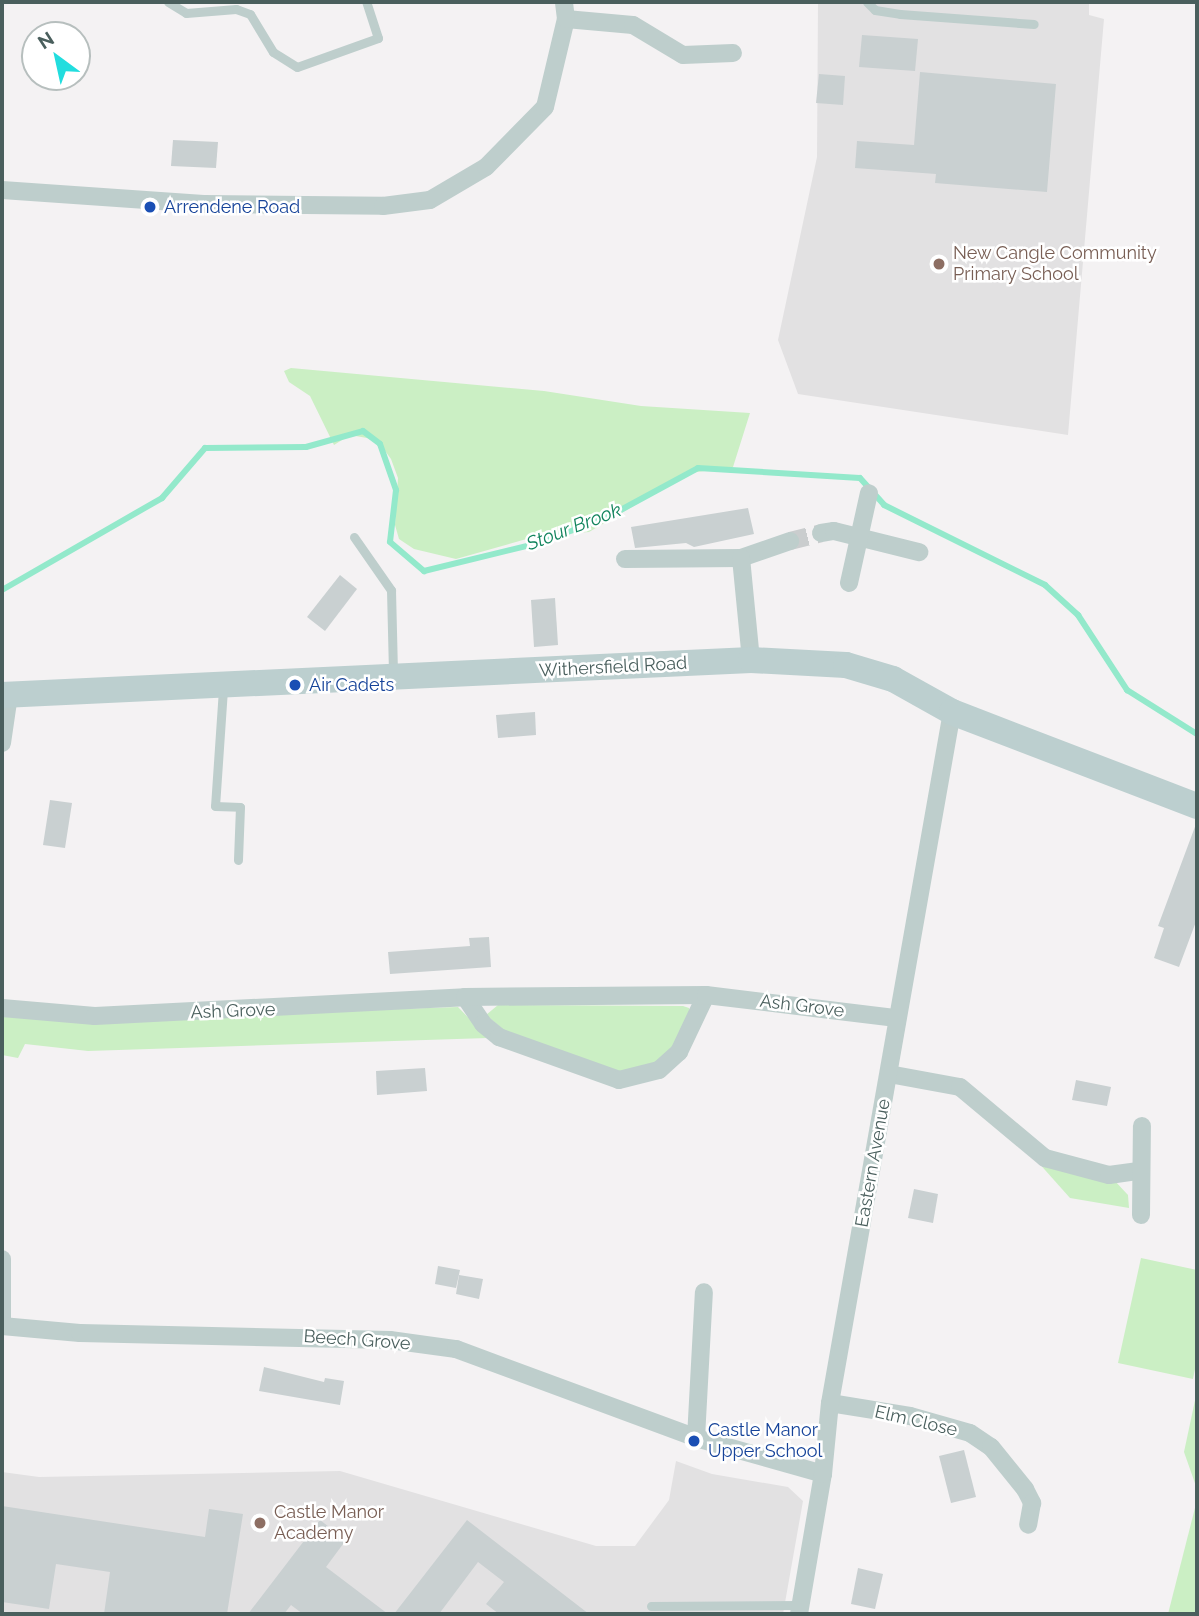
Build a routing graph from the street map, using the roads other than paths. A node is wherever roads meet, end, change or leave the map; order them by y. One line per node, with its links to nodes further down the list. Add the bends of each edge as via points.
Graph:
1 (168, 2): 2 (lane, via 186,13 236,9 250,14 273,52 297,67 312,66 378,38)
2 (366, 2)
3 (867, 2): 5 (lane, via 876,10 900,14)
4 (565, 10): 6 (street, via 633,25 683,55); 7 (street, via 544,107 486,167 430,200 383,206 204,204)
5 (1034, 24)
6 (733, 53)
7 (2, 190)
8 (869, 494): 11 (street)
9 (821, 533): 11 (street)
10 (354, 537): 18 (lane, via 391,590)
11 (861, 537): 13 (street); 16 (street)
12 (790, 541): 14 (street)
13 (919, 552)
14 (741, 558): 15 (street); 17 (street)
15 (625, 559)
16 (849, 583)
17 (751, 660): 18 (street, Withersfield Road); 21 (street, Withersfield Road, via 846,665 893,679)
18 (393, 679): 19 (street, Withersfield Road)
19 (223, 687): 20 (street, Withersfield Road); 24 (lane, via 215,806 240,807)
20 (5, 695): 22 (street)
21 (952, 712): 23 (street, Withersfield Road); 28 (street, Eastern Avenue)
22 (2, 743)
23 (1197, 806)
24 (238, 860)
25 (706, 995): 26 (street, Ash Grove); 26 (street, via 679,1052 660,1070 619,1080 499,1037 483,1024); 28 (street, Ash Grove)
26 (465, 997): 27 (street, Ash Grove, via 95,1016)
27 (2, 1008)
28 (897, 1018): 29 (street, Eastern Avenue)
29 (889, 1074): 31 (street, via 960,1087 1045,1158 1109,1175); 37 (street, Eastern Avenue)
30 (1142, 1126): 31 (street)
31 (1139, 1171): 32 (street)
32 (1141, 1215)
33 (2, 1259): 35 (street)
34 (704, 1292): 38 (street)
35 (2, 1319)
36 (2, 1326): 38 (street, Beech Grove, via 80,1334 390,1340 456,1349)
37 (830, 1403): 39 (street, Eastern Avenue); 40 (street, Elm Close, via 910,1416 970,1433 991,1447 1026,1489 1032,1503)
38 (696, 1438): 39 (street, Beech Grove)
39 (823, 1474): 42 (street, Eastern Avenue)
40 (1028, 1525)
41 (651, 1606): 42 (lane)
42 (799, 1610)

